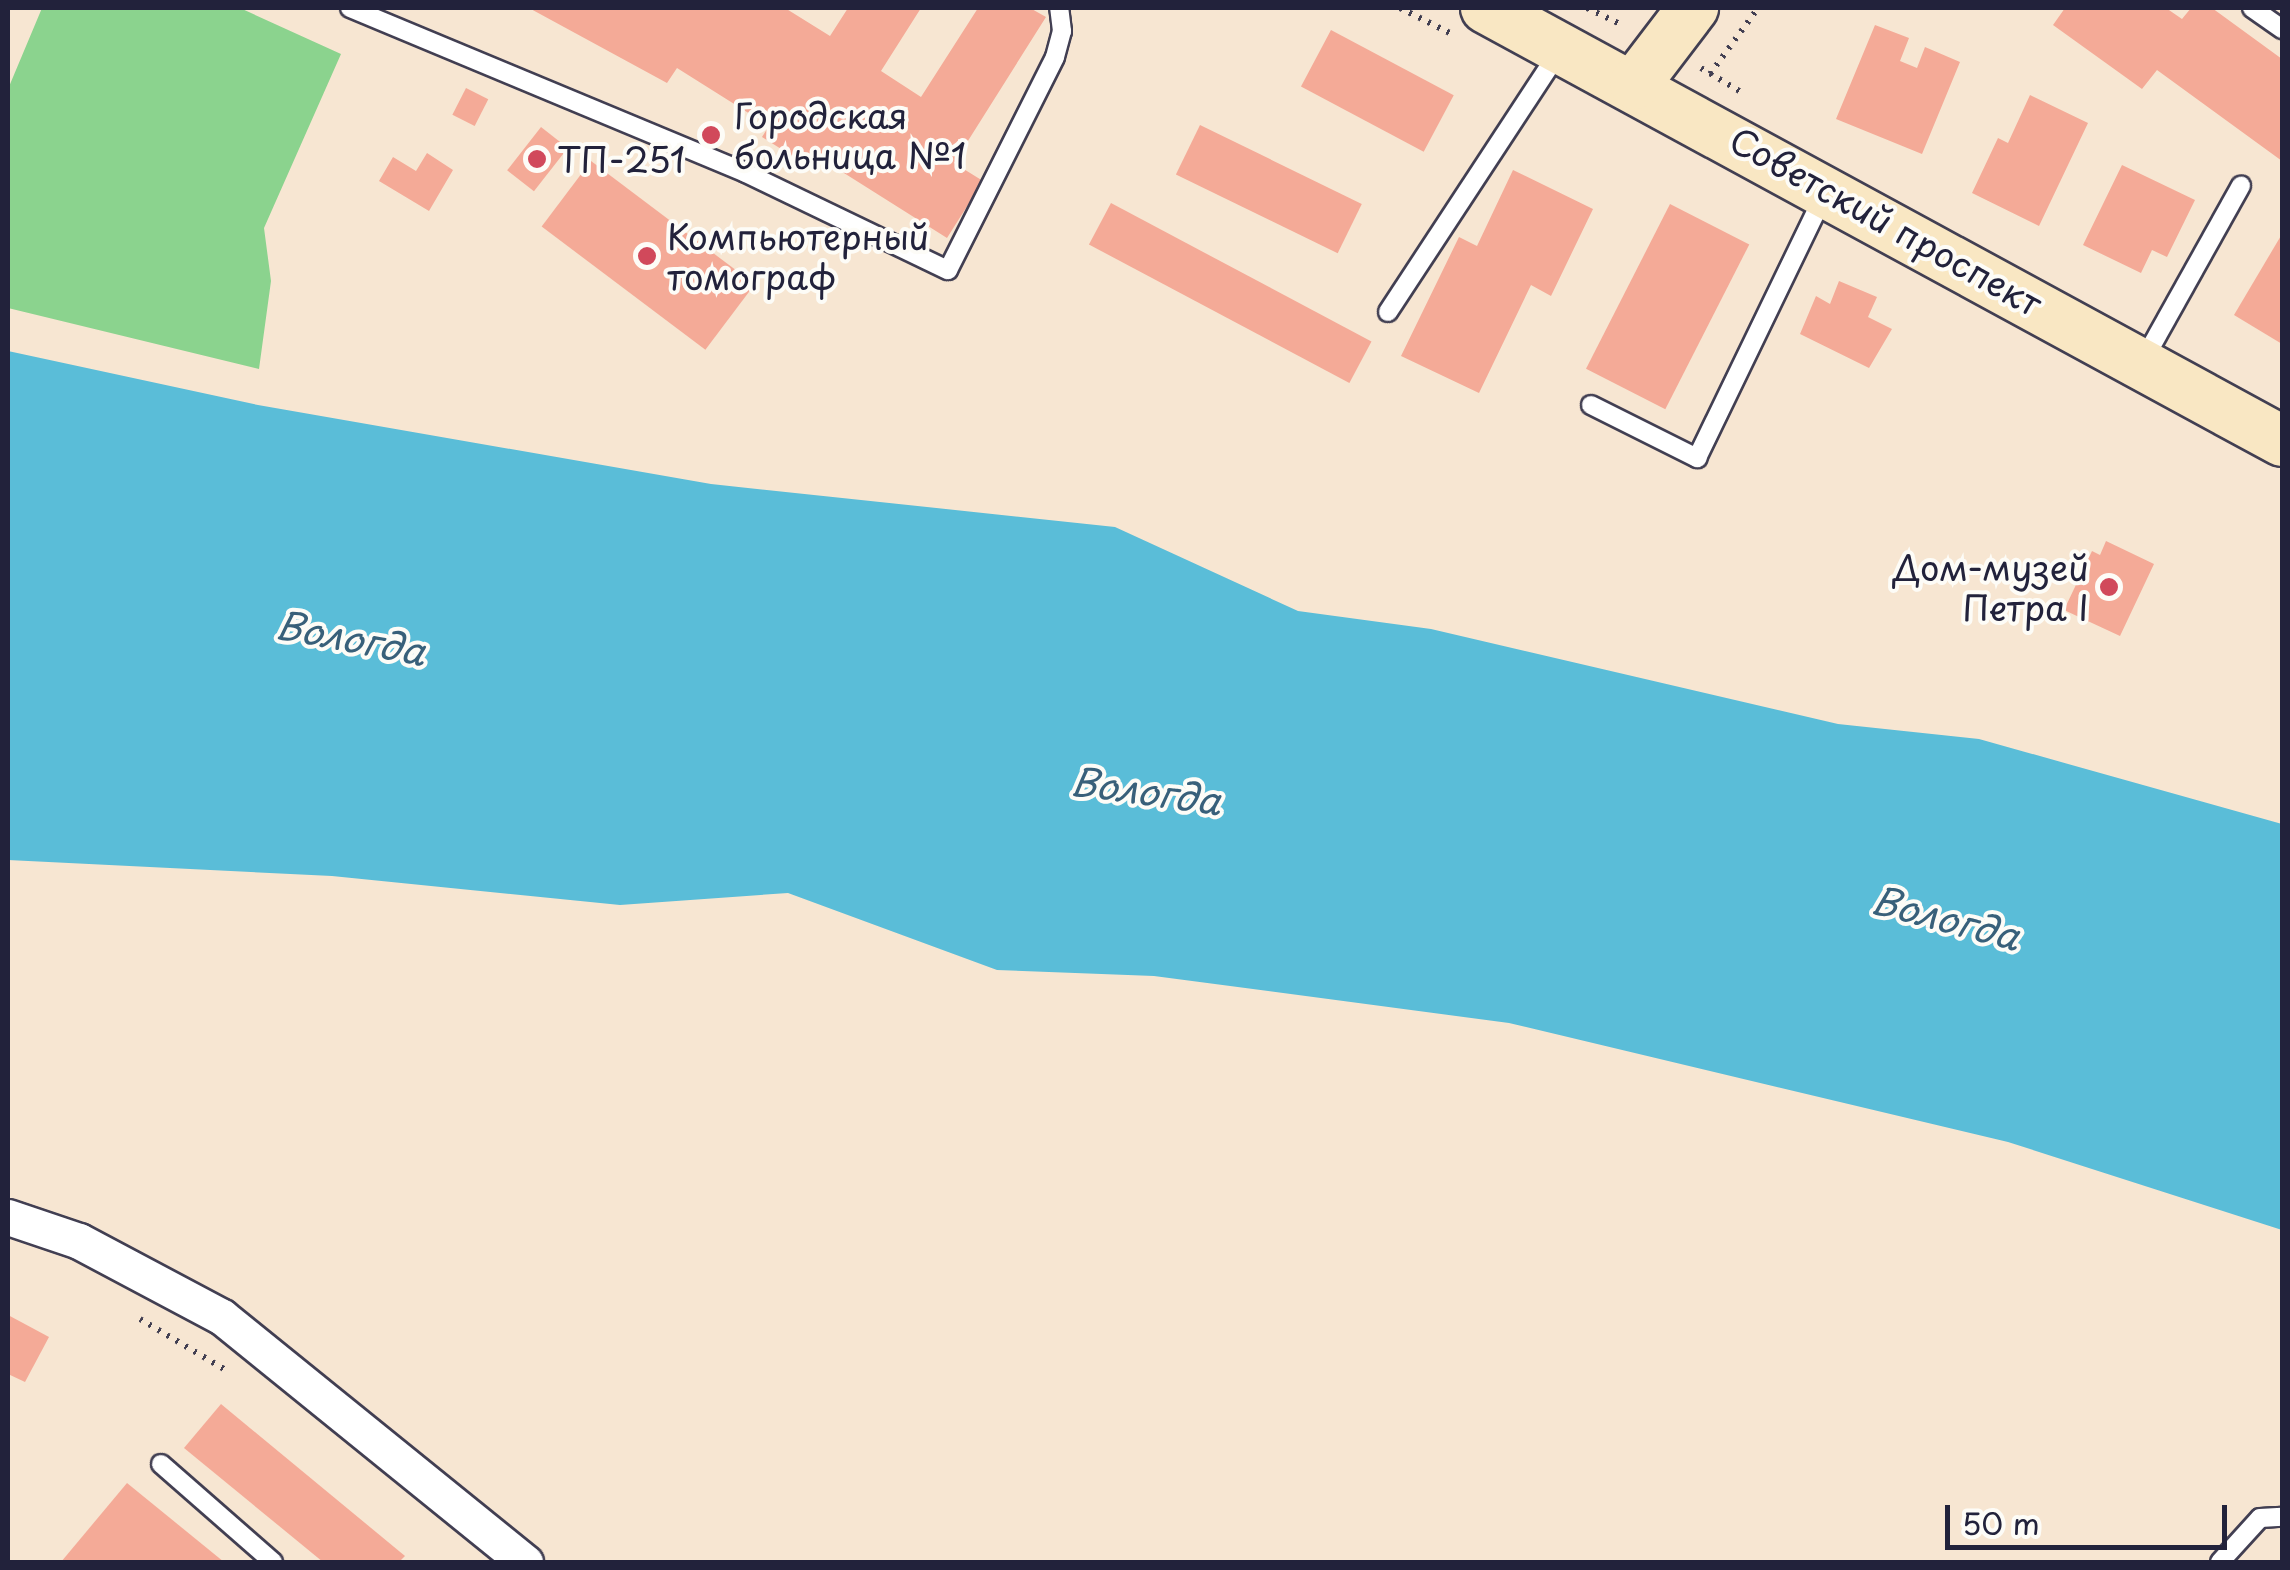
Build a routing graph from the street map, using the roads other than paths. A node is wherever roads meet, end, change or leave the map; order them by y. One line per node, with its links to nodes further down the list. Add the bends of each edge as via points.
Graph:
1 (350, 8): 2 (lane, via 746,173 948,270 1055,57)
2 (1059, 8)
3 (1486, 8): 7 (street, Советский проспект)
4 (1693, 8): 8 (street)
5 (2252, 8): 6 (lane)
6 (2282, 30)
7 (1562, 47): 8 (street, Советский проспект); 11 (lane)
8 (1635, 84): 10 (street, Советский проспект)
9 (2242, 186): 12 (lane)
10 (1827, 188): 12 (street, Советский проспект); 13 (lane, via 1698,458)
11 (1388, 312)
12 (2143, 362): 14 (street, Советский проспект)
13 (1591, 405)
14 (2282, 441)
15 (8, 1217): 19 (street, via 78,1240 222,1317)
16 (161, 1464): 18 (lane)
17 (2282, 1517): 20 (lane, via 2260,1518)
18 (273, 1562)
19 (526, 1562)
20 (2220, 1562)

